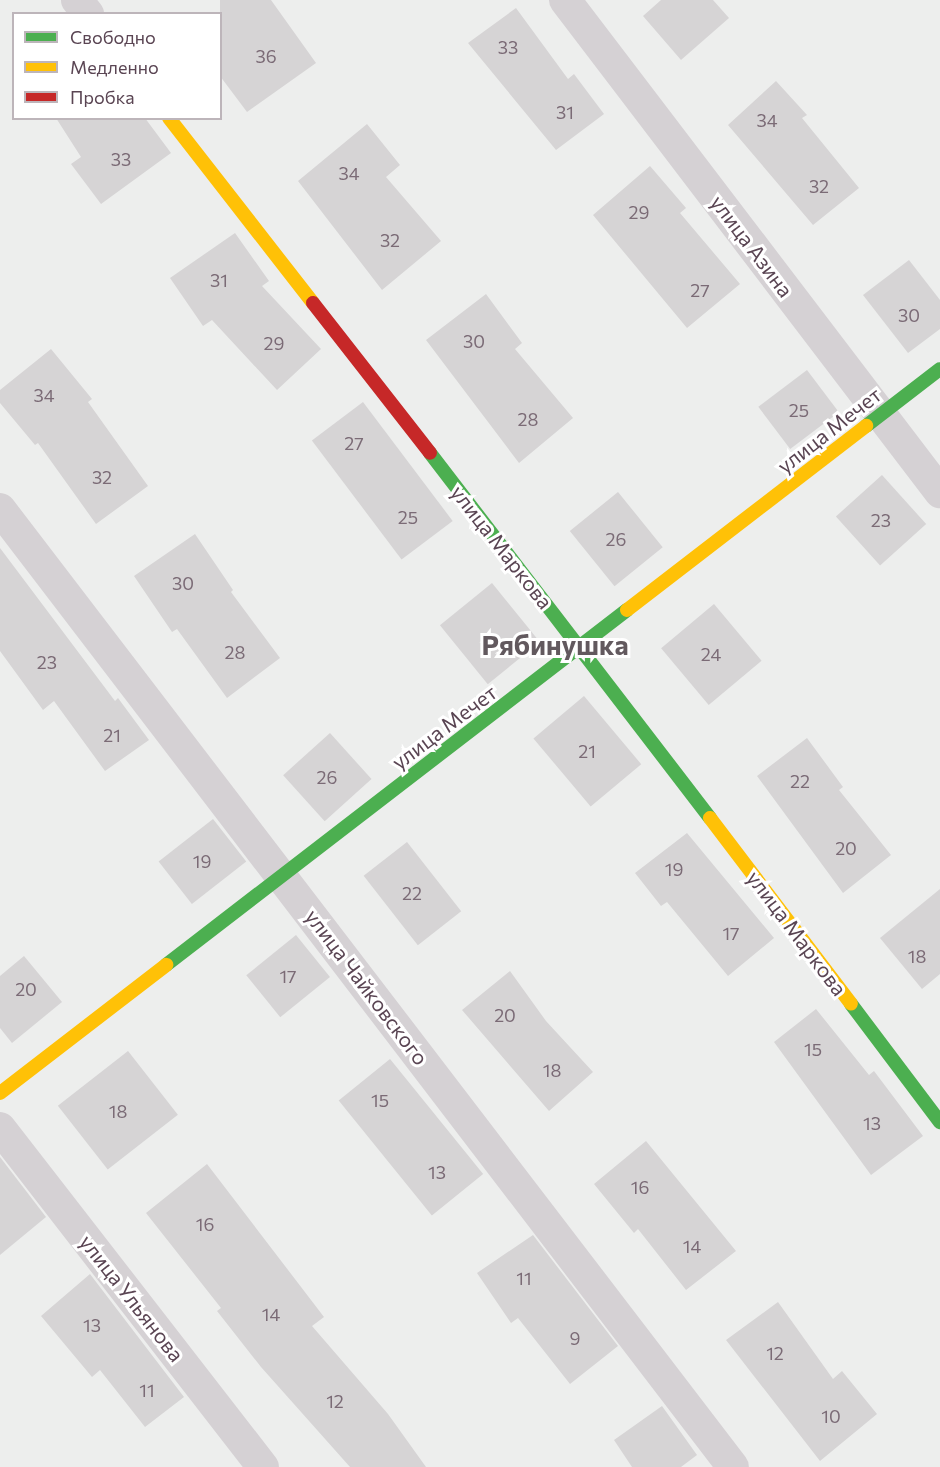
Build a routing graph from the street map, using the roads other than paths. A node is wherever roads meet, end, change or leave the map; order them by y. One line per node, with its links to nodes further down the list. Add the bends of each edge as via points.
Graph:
1 (77, 0): 3 (street)
2 (565, 0): 6 (street, улица Азина)
3 (86, 12)
4 (171, 120): 9 (street, улица Маркова)
5 (940, 369): 6 (street, улица Мечет)
6 (881, 416): 7 (street, улица Азина); 9 (street, улица Мечет)
7 (940, 492)
8 (0, 509): 10 (street, улица Чайковского)
9 (581, 648): 10 (street, улица Мечет); 12 (street, улица Маркова)
10 (283, 877): 11 (street, улица Мечет); 15 (street, улица Чайковского)
11 (0, 1093)
12 (940, 1122)
13 (0, 1128): 14 (street, улица Ульянова)
14 (263, 1467)
15 (733, 1467)

